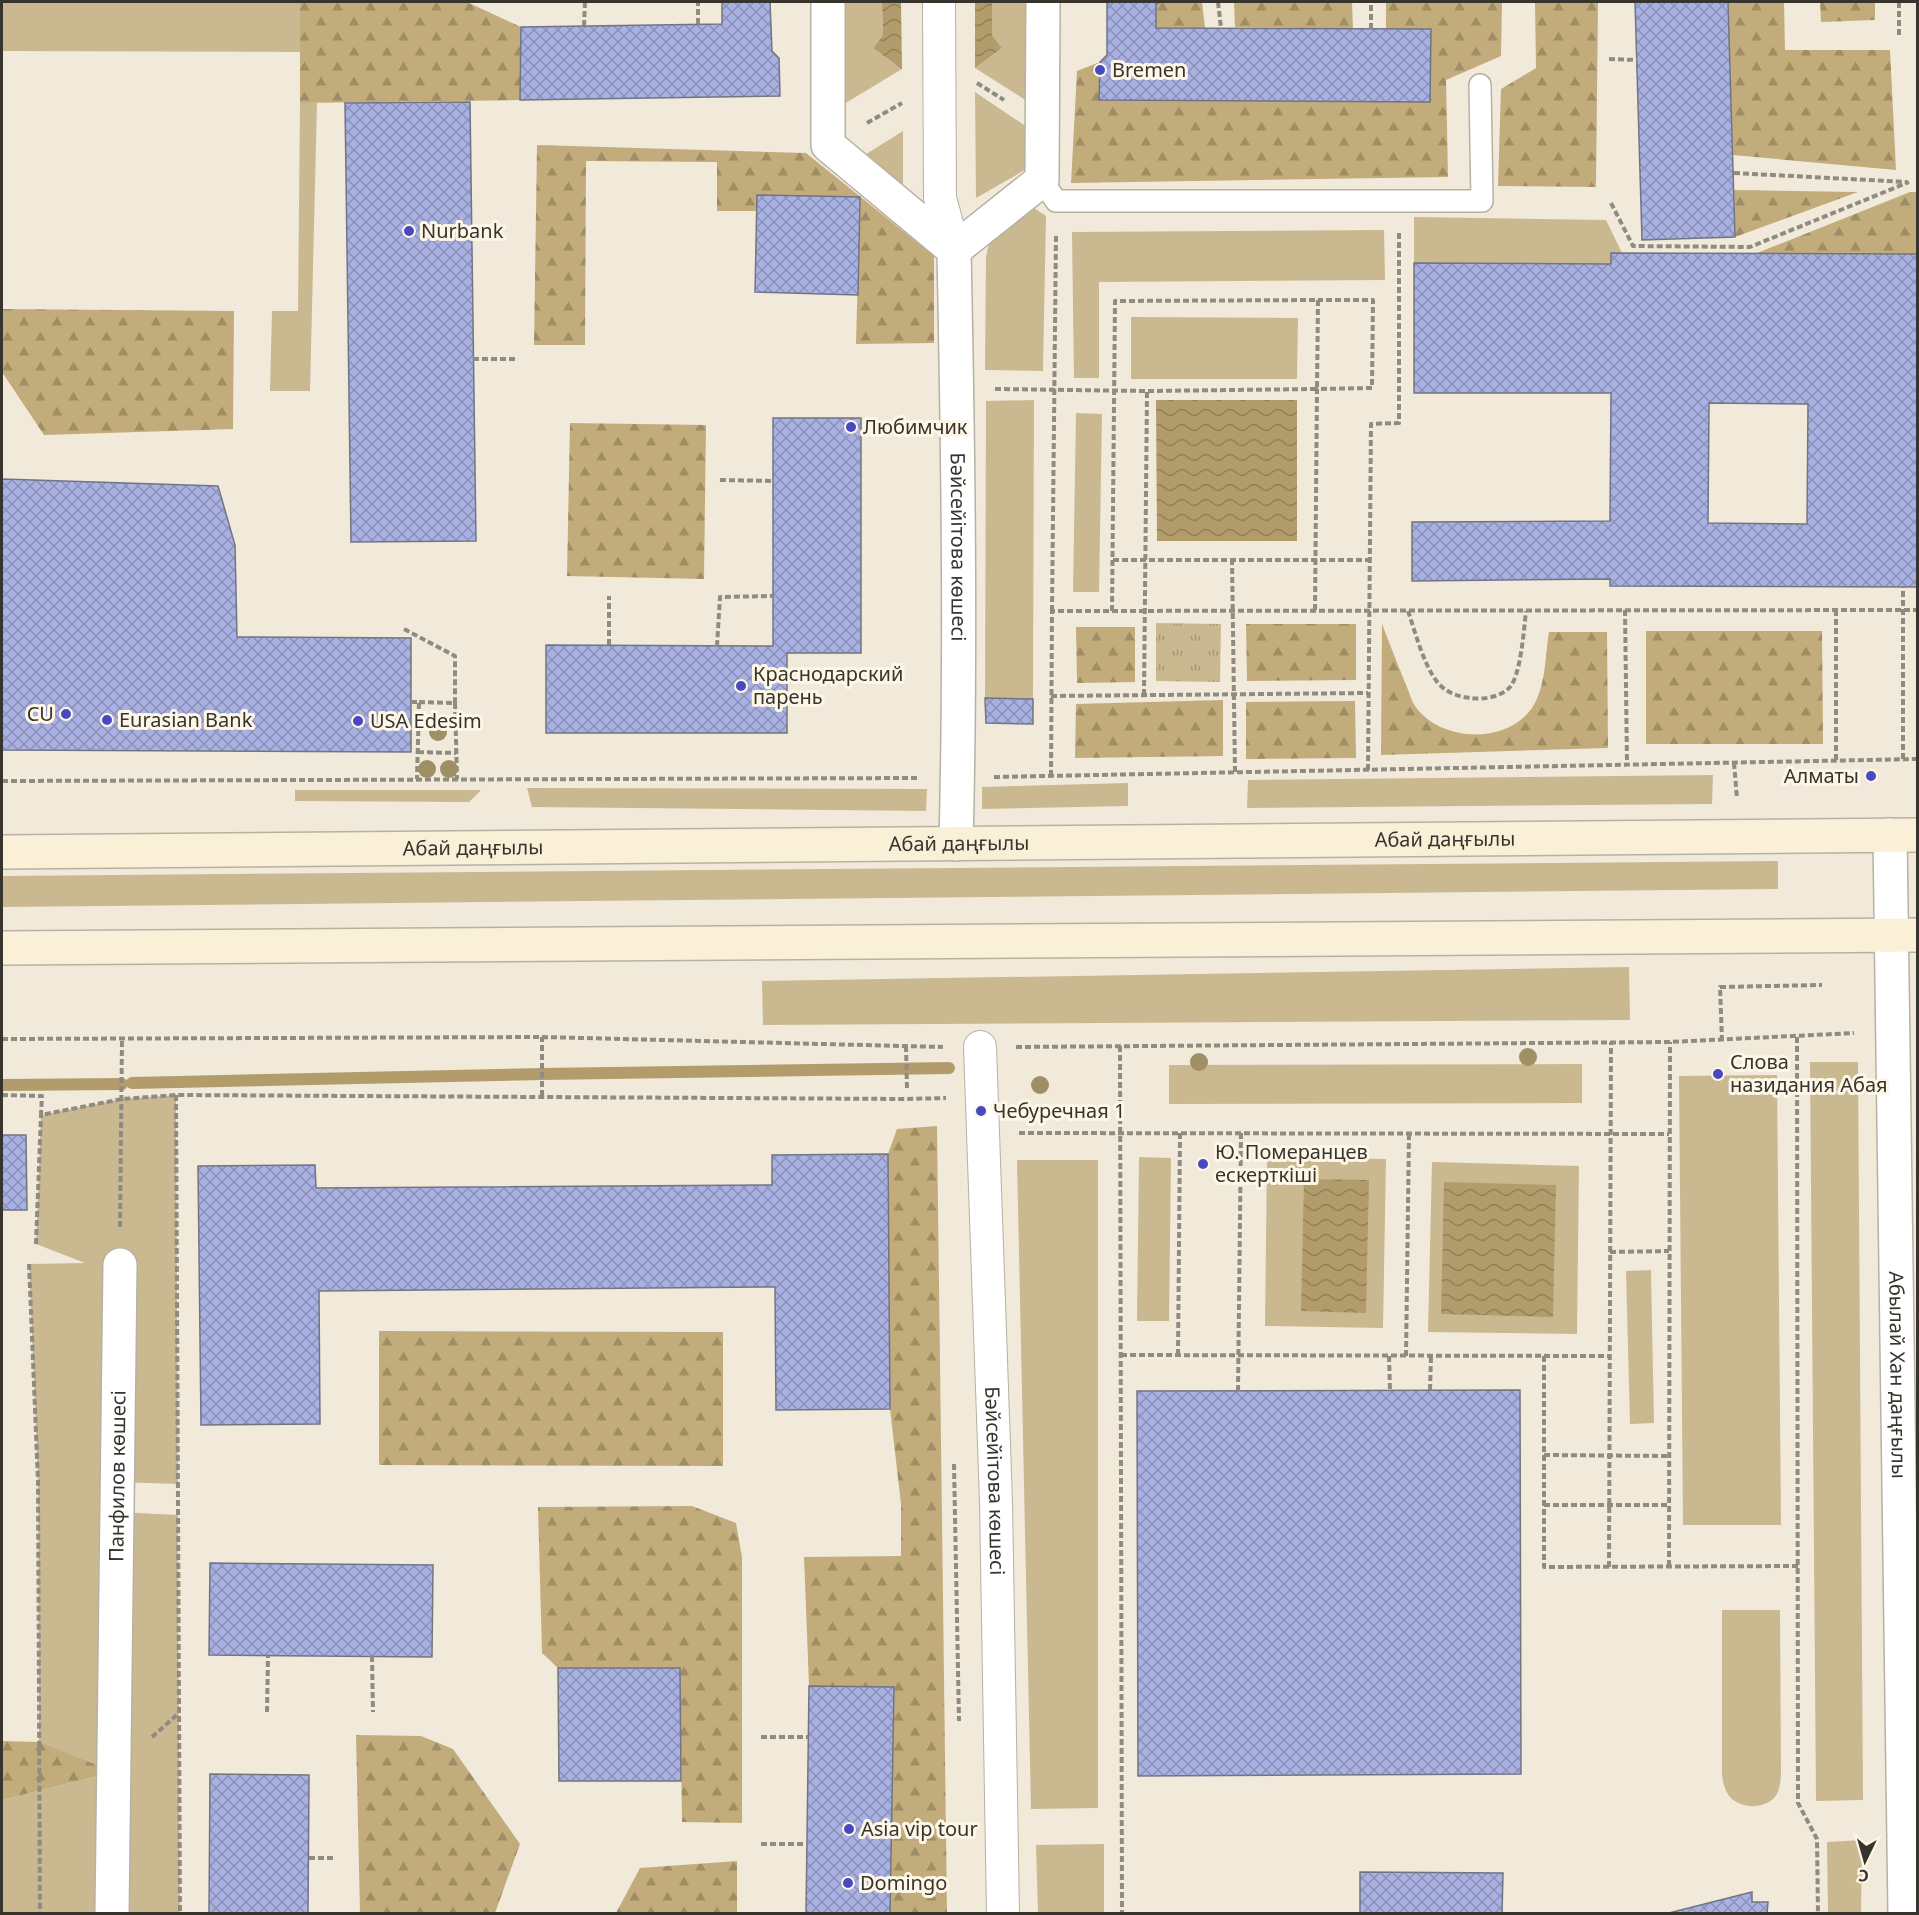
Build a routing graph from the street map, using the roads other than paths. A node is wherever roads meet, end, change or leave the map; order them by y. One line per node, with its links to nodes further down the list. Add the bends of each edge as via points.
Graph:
1 (828, 2): 6 (street, via 828,145)
2 (939, 2): 6 (street, Бәйсейітова көшесі, via 940,198)
3 (1043, 2): 5 (street)
4 (1480, 85): 5 (lane, via 1482,201)
5 (1049, 191): 6 (street)
6 (954, 250): 8 (street, Бәйсейітова көшесі)
7 (1904, 835): 8 (main road, Абай даңғылы); 10 (street, Абылай Хан даңғылы)
8 (956, 844): 9 (main road, Абай даңғылы)
9 (2, 852)
10 (1904, 935): 11 (main road); 16 (street, Абылай Хан даңғылы, via 1892,1031)
11 (2, 948)
12 (980, 1047): 15 (street, Бәйсейітова көшесі, via 996,1502)
13 (120, 1264): 14 (street, Панфилов көшесі)
14 (112, 1914)
15 (1003, 1914)
16 (1905, 1914)

